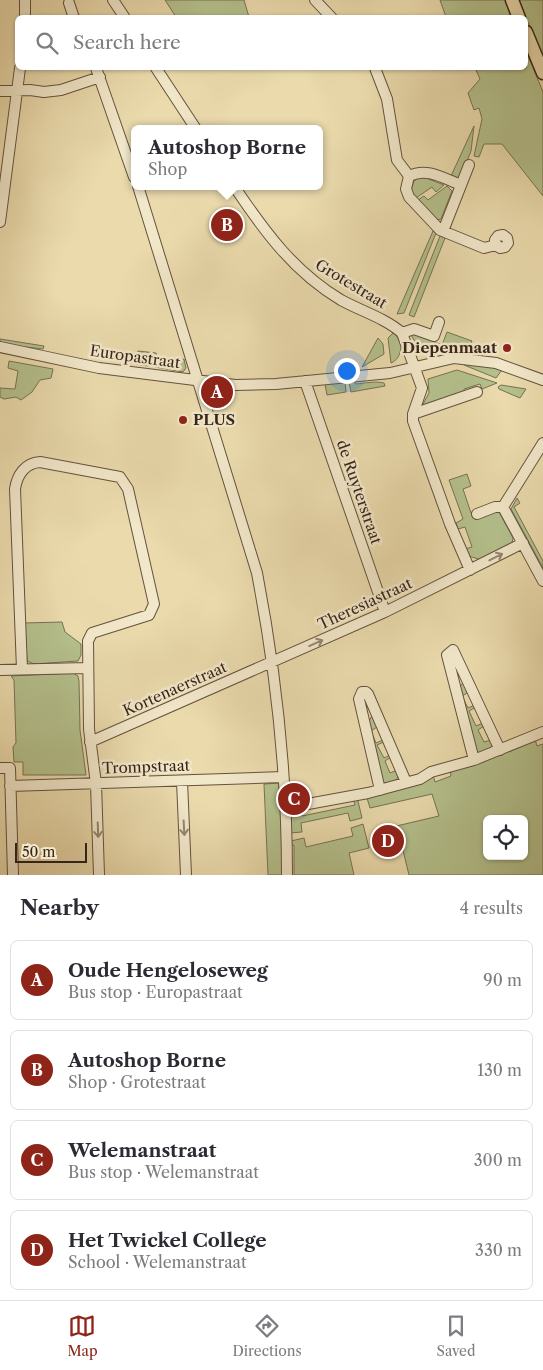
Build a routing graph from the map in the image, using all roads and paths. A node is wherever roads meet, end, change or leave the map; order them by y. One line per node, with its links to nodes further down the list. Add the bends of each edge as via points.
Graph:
1 (25, 0): 6 (street)
2 (113, 0): 8 (street)
3 (315, 0): 9 (street)
4 (512, 0): 10 (main road)
5 (69, 3): 7 (street)
6 (25, 15)
7 (73, 15)
8 (123, 15)
9 (329, 15)
10 (518, 15)
11 (528, 37): 15 (main road)
12 (20, 70): 18 (street)
13 (157, 70): 19 (street)
14 (376, 70): 22 (street, via 387,99 397,160)
15 (542, 71)
16 (98, 72): 18 (street, via 62,90); 21 (street)
17 (0, 91): 18 (street)
18 (17, 91): 26 (street)
19 (193, 125)
20 (469, 165): 23 (street)
21 (131, 168)
22 (408, 176): 23 (street, via 430,172); 27 (street, via 406,189 409,197)
23 (461, 185): 27 (street, via 445,226)
24 (139, 190): 36 (street)
25 (237, 190): 30 (street, Grotestraat, via 258,224 291,263 341,300)
26 (0, 222)
27 (440, 230): 28 (street, via 484,248)
28 (496, 245)
29 (439, 322): 30 (street, Grotestraat, via 434,336 414,329)
30 (402, 333): 32 (street)
31 (0, 347): 36 (street, Europastraat, via 99,368)
32 (415, 368): 33 (street, via 442,360 466,358 496,363); 35 (street, Europastraat); 39 (street, via 422,388)
33 (523, 373): 34 (street); 37 (street)
34 (543, 380)
35 (305, 381): 36 (street, Europastraat, via 251,385); 46 (street, de Ruyterstraat)
36 (200, 382): 47 (street, via 257,573)
37 (543, 384)
38 (476, 392): 39 (street)
39 (413, 414): 44 (street, via 450,524)
40 (543, 444): 41 (street)
41 (503, 507): 42 (street); 43 (street)
42 (477, 514)
43 (523, 543): 44 (street, Theresiastraat, one-way to 43); 45 (street)
44 (470, 570): 46 (street, Theresiastraat)
45 (543, 581)
46 (384, 612): 47 (street, Theresiastraat, one-way to 46)
47 (272, 663): 52 (street, Kortenaerstraat); 56 (street)
48 (87, 668): 49 (street); 49 (street, via 88,640 92,633 149,615 154,604 128,489 123,479 33,462 26,466 15,486); 52 (street)
49 (22, 669): 50 (street)
50 (0, 670)
51 (543, 732): 53 (street)
52 (90, 742): 59 (street)
53 (500, 750): 54 (street); 54 (street, via 453,650 446,655)
54 (474, 760): 58 (street)
55 (0, 768): 60 (street, via 10,768)
56 (284, 777): 57 (street, Trompstraat); 62 (street)
57 (182, 781): 59 (street, Trompstraat); 65 (street, one-way to 65)
58 (406, 782): 61 (street); 61 (street, via 368,694 362,692 359,699)
59 (96, 784): 60 (street, Trompstraat); 64 (street, one-way to 64)
60 (10, 786): 63 (street)
61 (380, 790): 62 (street)
62 (286, 808): 66 (street)
63 (14, 875)
64 (99, 875)
65 (186, 875)
66 (287, 875)

